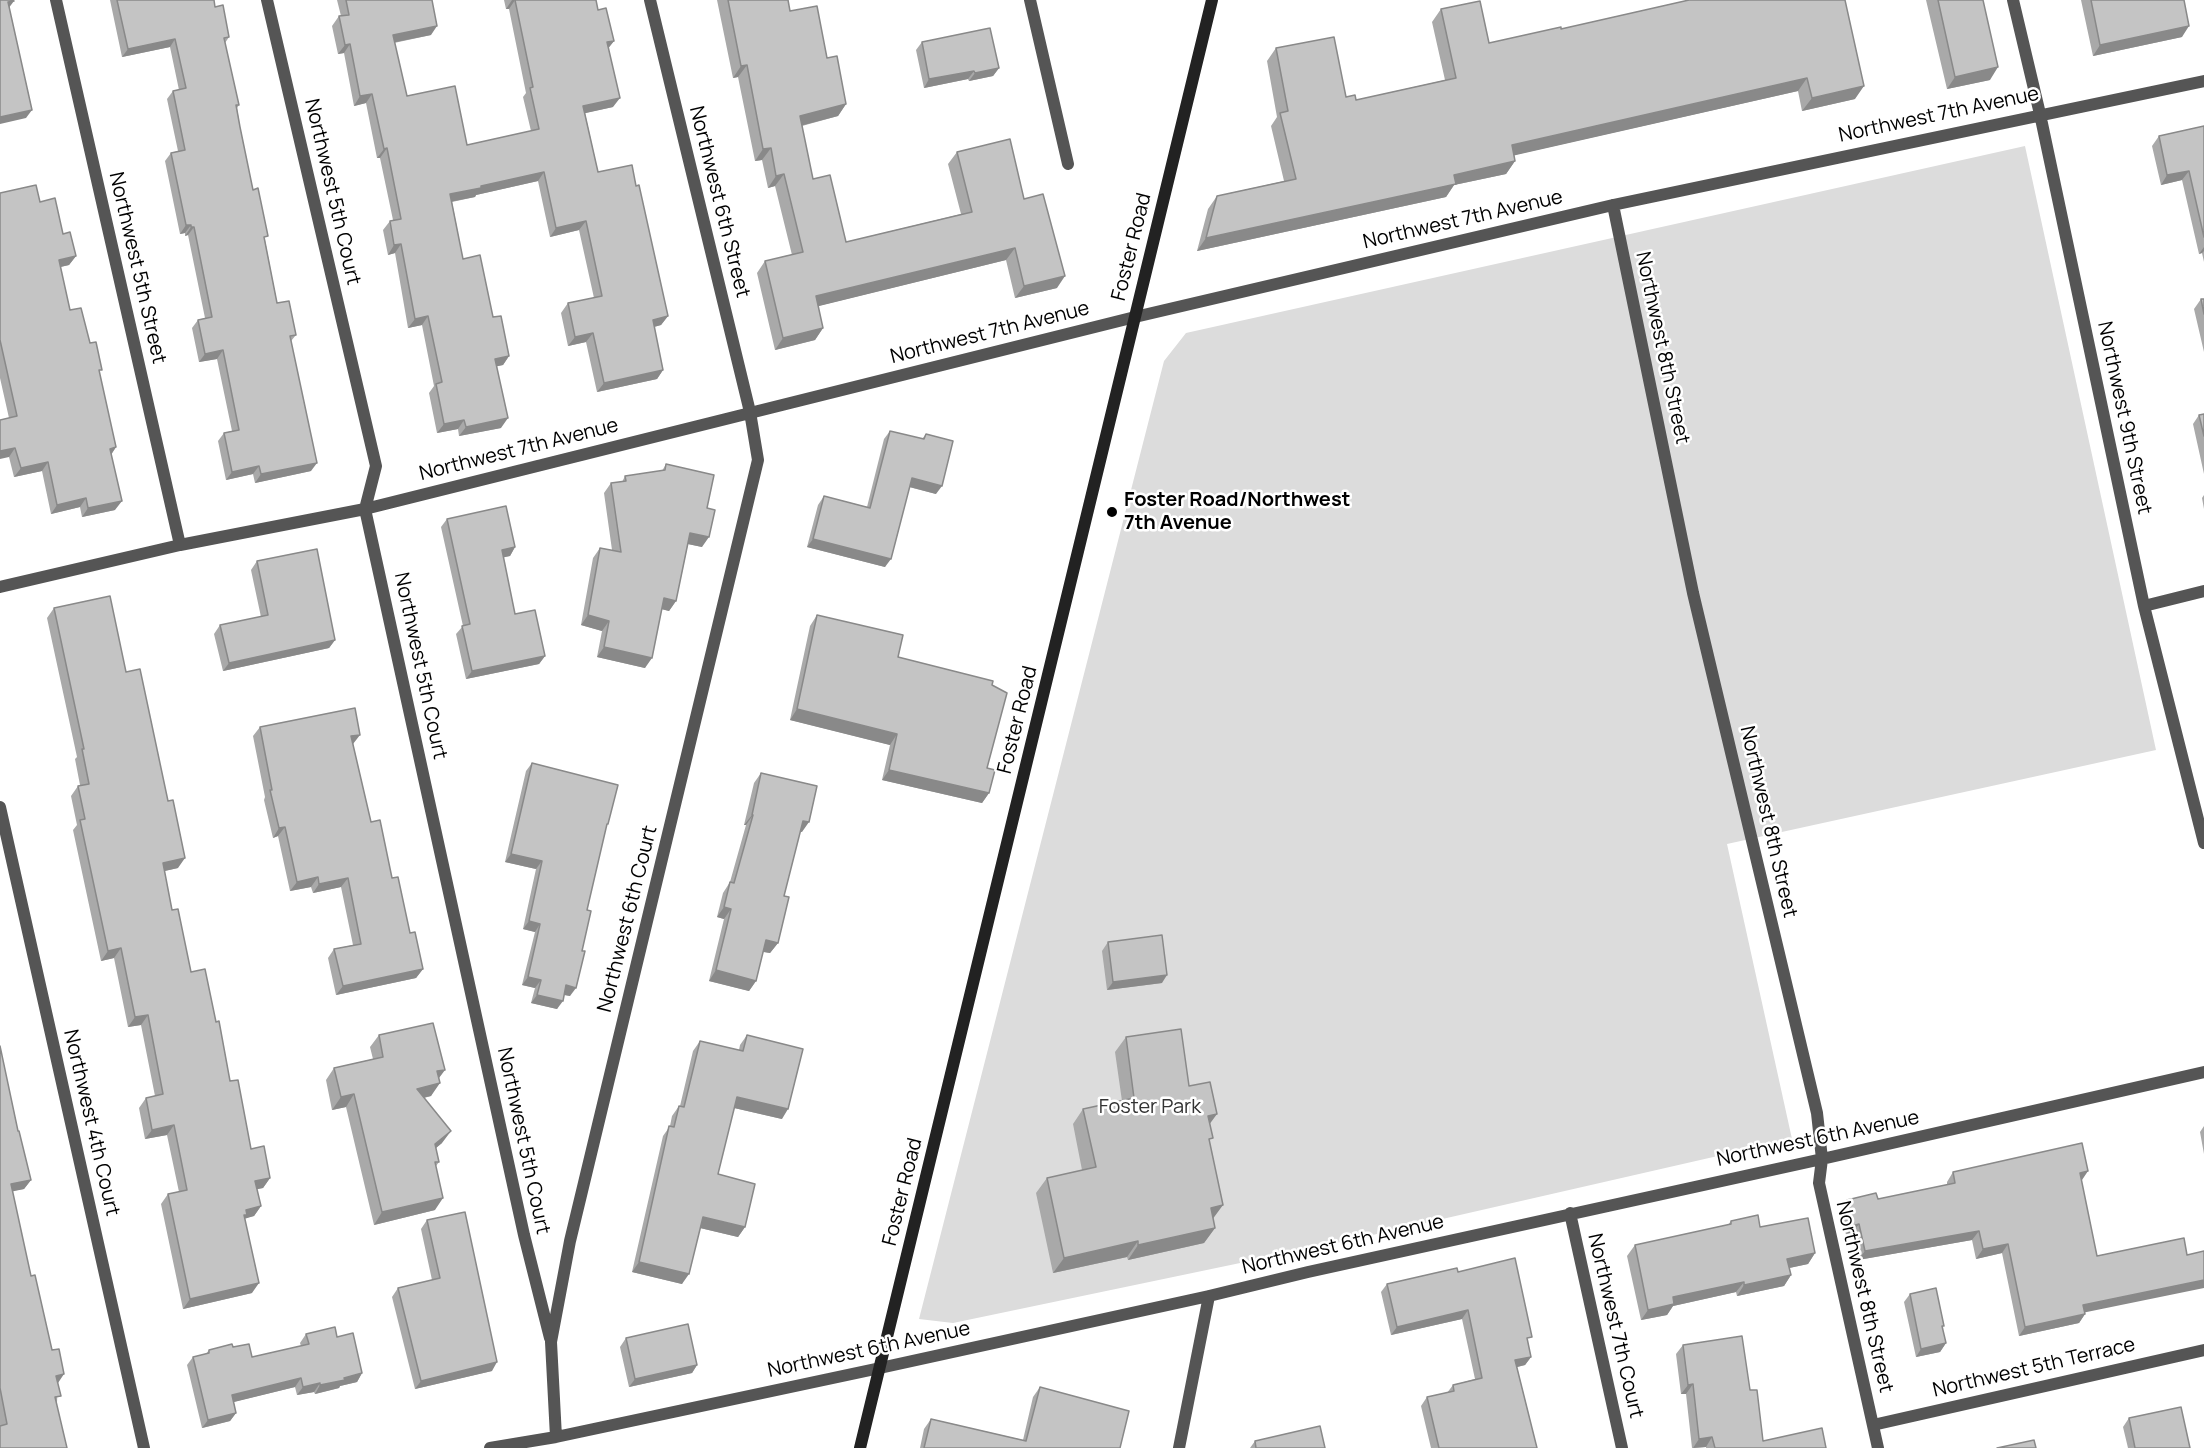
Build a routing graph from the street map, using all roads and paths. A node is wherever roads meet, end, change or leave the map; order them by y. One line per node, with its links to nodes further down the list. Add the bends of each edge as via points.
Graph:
1 (57, 0): 14 (street, Northwest 5th Street)
2 (267, 0): 13 (street, Northwest 5th Court, via 376,466)
3 (650, 0): 12 (street, Northwest 6th Street)
4 (1030, 0): 9 (street)
5 (1212, 0): 11 (street, Foster Road)
6 (2013, 0): 8 (street, Northwest 9th Street)
7 (2204, 81): 8 (street, Northwest 7th Avenue)
8 (2040, 114): 10 (street, Northwest 7th Avenue); 17 (street, Northwest 9th Street)
9 (1068, 164)
10 (1613, 205): 11 (street, Northwest 7th Avenue); 21 (street, Northwest 8th Street, via 1693,593 1817,1113)
11 (1135, 317): 12 (street, Northwest 7th Avenue); 26 (street, Foster Road)
12 (750, 412): 13 (street, Northwest 7th Avenue); 24 (street, Northwest 6th Court, via 758,460 573,1229)
13 (365, 509): 14 (street, Northwest 7th Avenue); 24 (street, Northwest 5th Court, via 524,1235)
14 (180, 545): 15 (street, Northwest 7th Avenue)
15 (0, 587)
16 (2204, 591): 17 (street)
17 (2144, 606): 19 (street, Northwest 9th Street)
18 (0, 807): 29 (street, Northwest 4th Court)
19 (2204, 843)
20 (2204, 1072): 21 (street, Northwest 6th Avenue)
21 (1822, 1159): 22 (street, Northwest 6th Avenue); 27 (street, Northwest 8th Street, via 1819,1182)
22 (1570, 1213): 23 (street, Northwest 6th Avenue); 33 (street, Northwest 7th Court)
23 (1209, 1296): 26 (street, Northwest 6th Avenue); 32 (street)
24 (551, 1342): 28 (street, Northwest 6th Court)
25 (2204, 1350): 27 (street, Northwest 5th Terrace)
26 (880, 1368): 28 (street, Northwest 6th Avenue); 31 (street, Foster Road)
27 (1873, 1425): 34 (street, Northwest 8th Street)
28 (556, 1437): 30 (street, Northwest 6th Avenue)
29 (144, 1448)
30 (490, 1448)
31 (860, 1448)
32 (1179, 1448)
33 (1622, 1448)
34 (1878, 1448)

